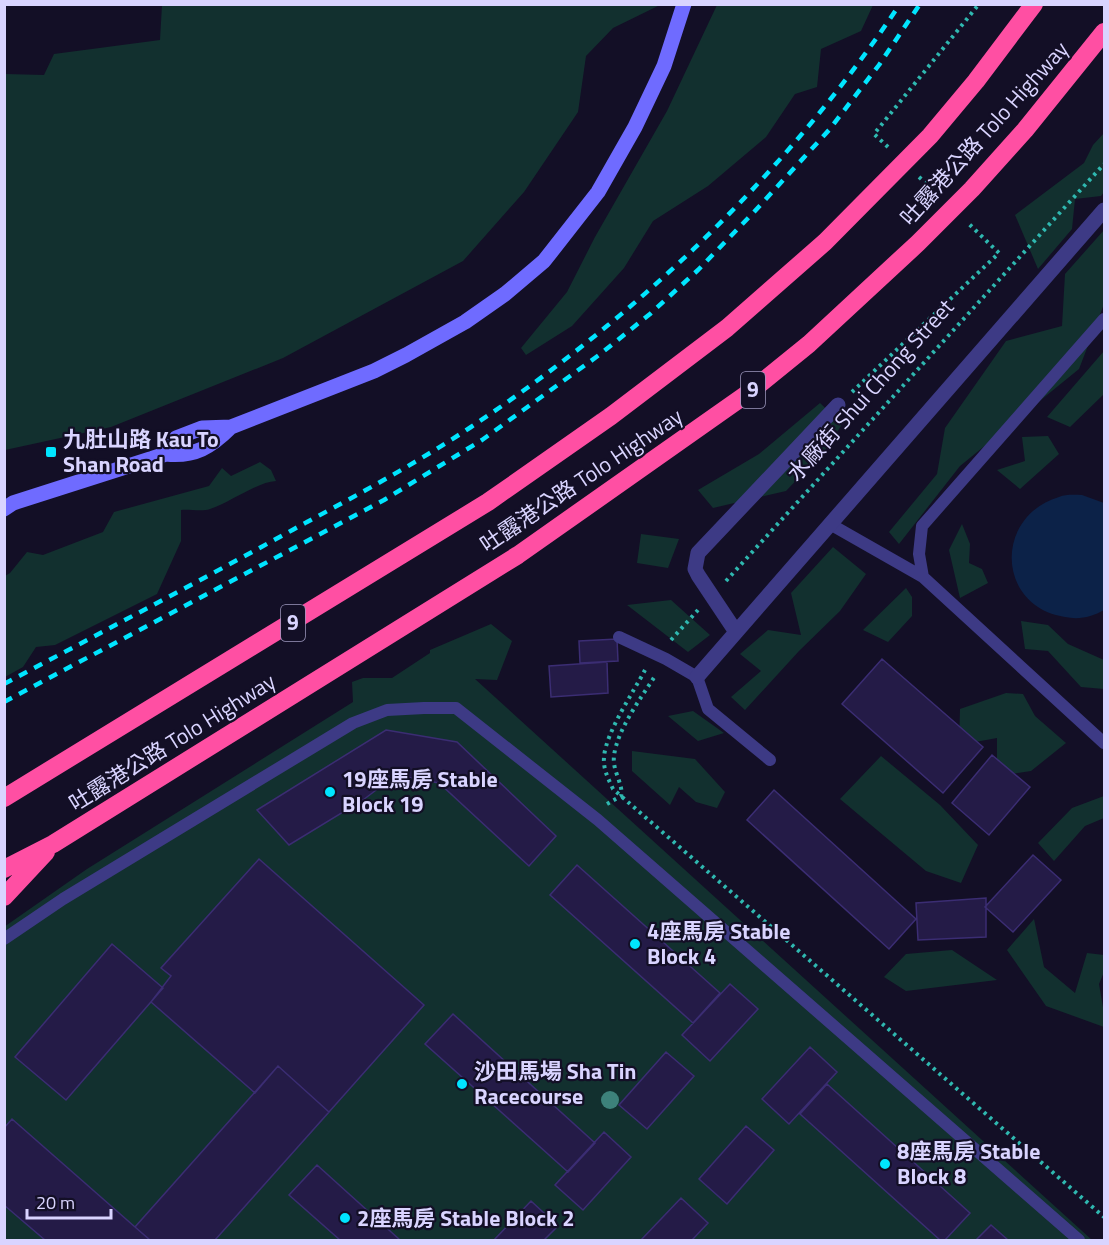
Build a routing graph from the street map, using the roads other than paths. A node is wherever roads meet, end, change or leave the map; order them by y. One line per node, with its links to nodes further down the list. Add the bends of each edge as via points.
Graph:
1 (684, 4): 7 (main road, via 664,66 598,192 544,261 505,294 465,322 374,371 231,427 202,428 176,438 166,453)
2 (1034, 4): 15 (highway, 吐露港公路 Tolo Highway / 9, via 922,144 825,242 727,328 488,502)
3 (1104, 32): 16 (highway, 吐露港公路 Tolo Highway / 9, via 1025,130 918,243 809,344 751,391 518,555)
4 (1104, 210): 8 (street)
5 (1104, 319): 9 (lane, via 922,526 919,554)
6 (838, 405): 10 (street, via 698,553 695,569)
7 (7, 505)
8 (830, 524): 9 (lane); 10 (street)
9 (923, 577): 13 (lane)
10 (736, 632): 12 (street)
11 (620, 637): 12 (lane)
12 (697, 677): 14 (lane, via 708,709)
13 (1104, 743)
14 (770, 760)
15 (4, 798)
16 (53, 844): 17 (highway, 吐露港公路 Tolo Highway / 9); 18 (highway)
17 (4, 869)
18 (4, 897)
19 (4, 939): 20 (lane, via 353,723 387,710 456,708 598,820)
20 (1079, 1240)

